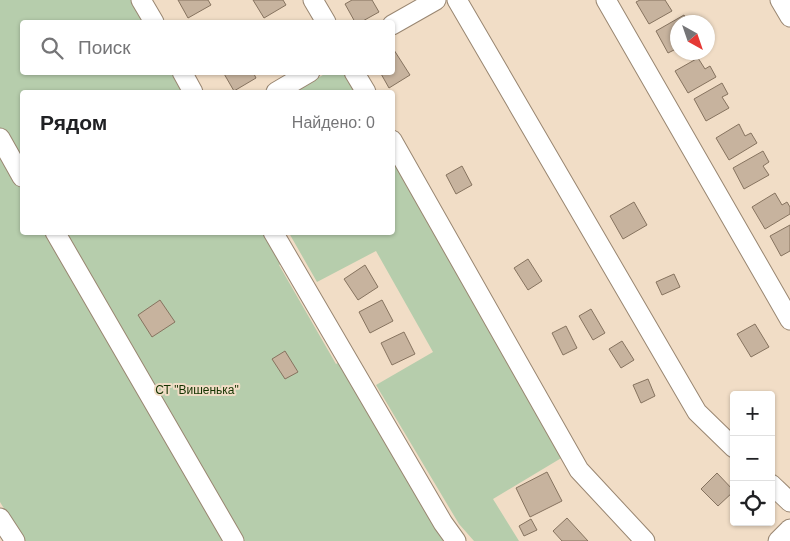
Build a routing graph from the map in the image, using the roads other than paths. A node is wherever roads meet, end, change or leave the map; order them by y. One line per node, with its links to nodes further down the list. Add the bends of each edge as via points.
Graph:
1 (141, 0): 8 (street)
2 (313, 0): 9 (street)
3 (436, 0): 10 (street)
4 (457, 0): 23 (street, via 697,412)
5 (606, 0): 22 (street)
6 (780, 0): 7 (street)
7 (790, 17)
8 (153, 20)
9 (325, 20)
10 (395, 23)
11 (184, 75): 14 (street)
12 (305, 75): 15 (street)
13 (356, 75): 16 (street)
14 (193, 90)
15 (279, 90)
16 (365, 90)
17 (0, 138): 19 (street)
18 (395, 145): 31 (street, via 579,470)
19 (20, 173)
20 (57, 235): 29 (street)
21 (275, 235): 30 (street)
22 (790, 320)
23 (730, 444)
24 (775, 488): 25 (street)
25 (790, 502)
26 (0, 518): 28 (street)
27 (790, 529): 32 (street)
28 (14, 541)
29 (234, 541)
30 (456, 541)
31 (645, 541)
32 (778, 541)

